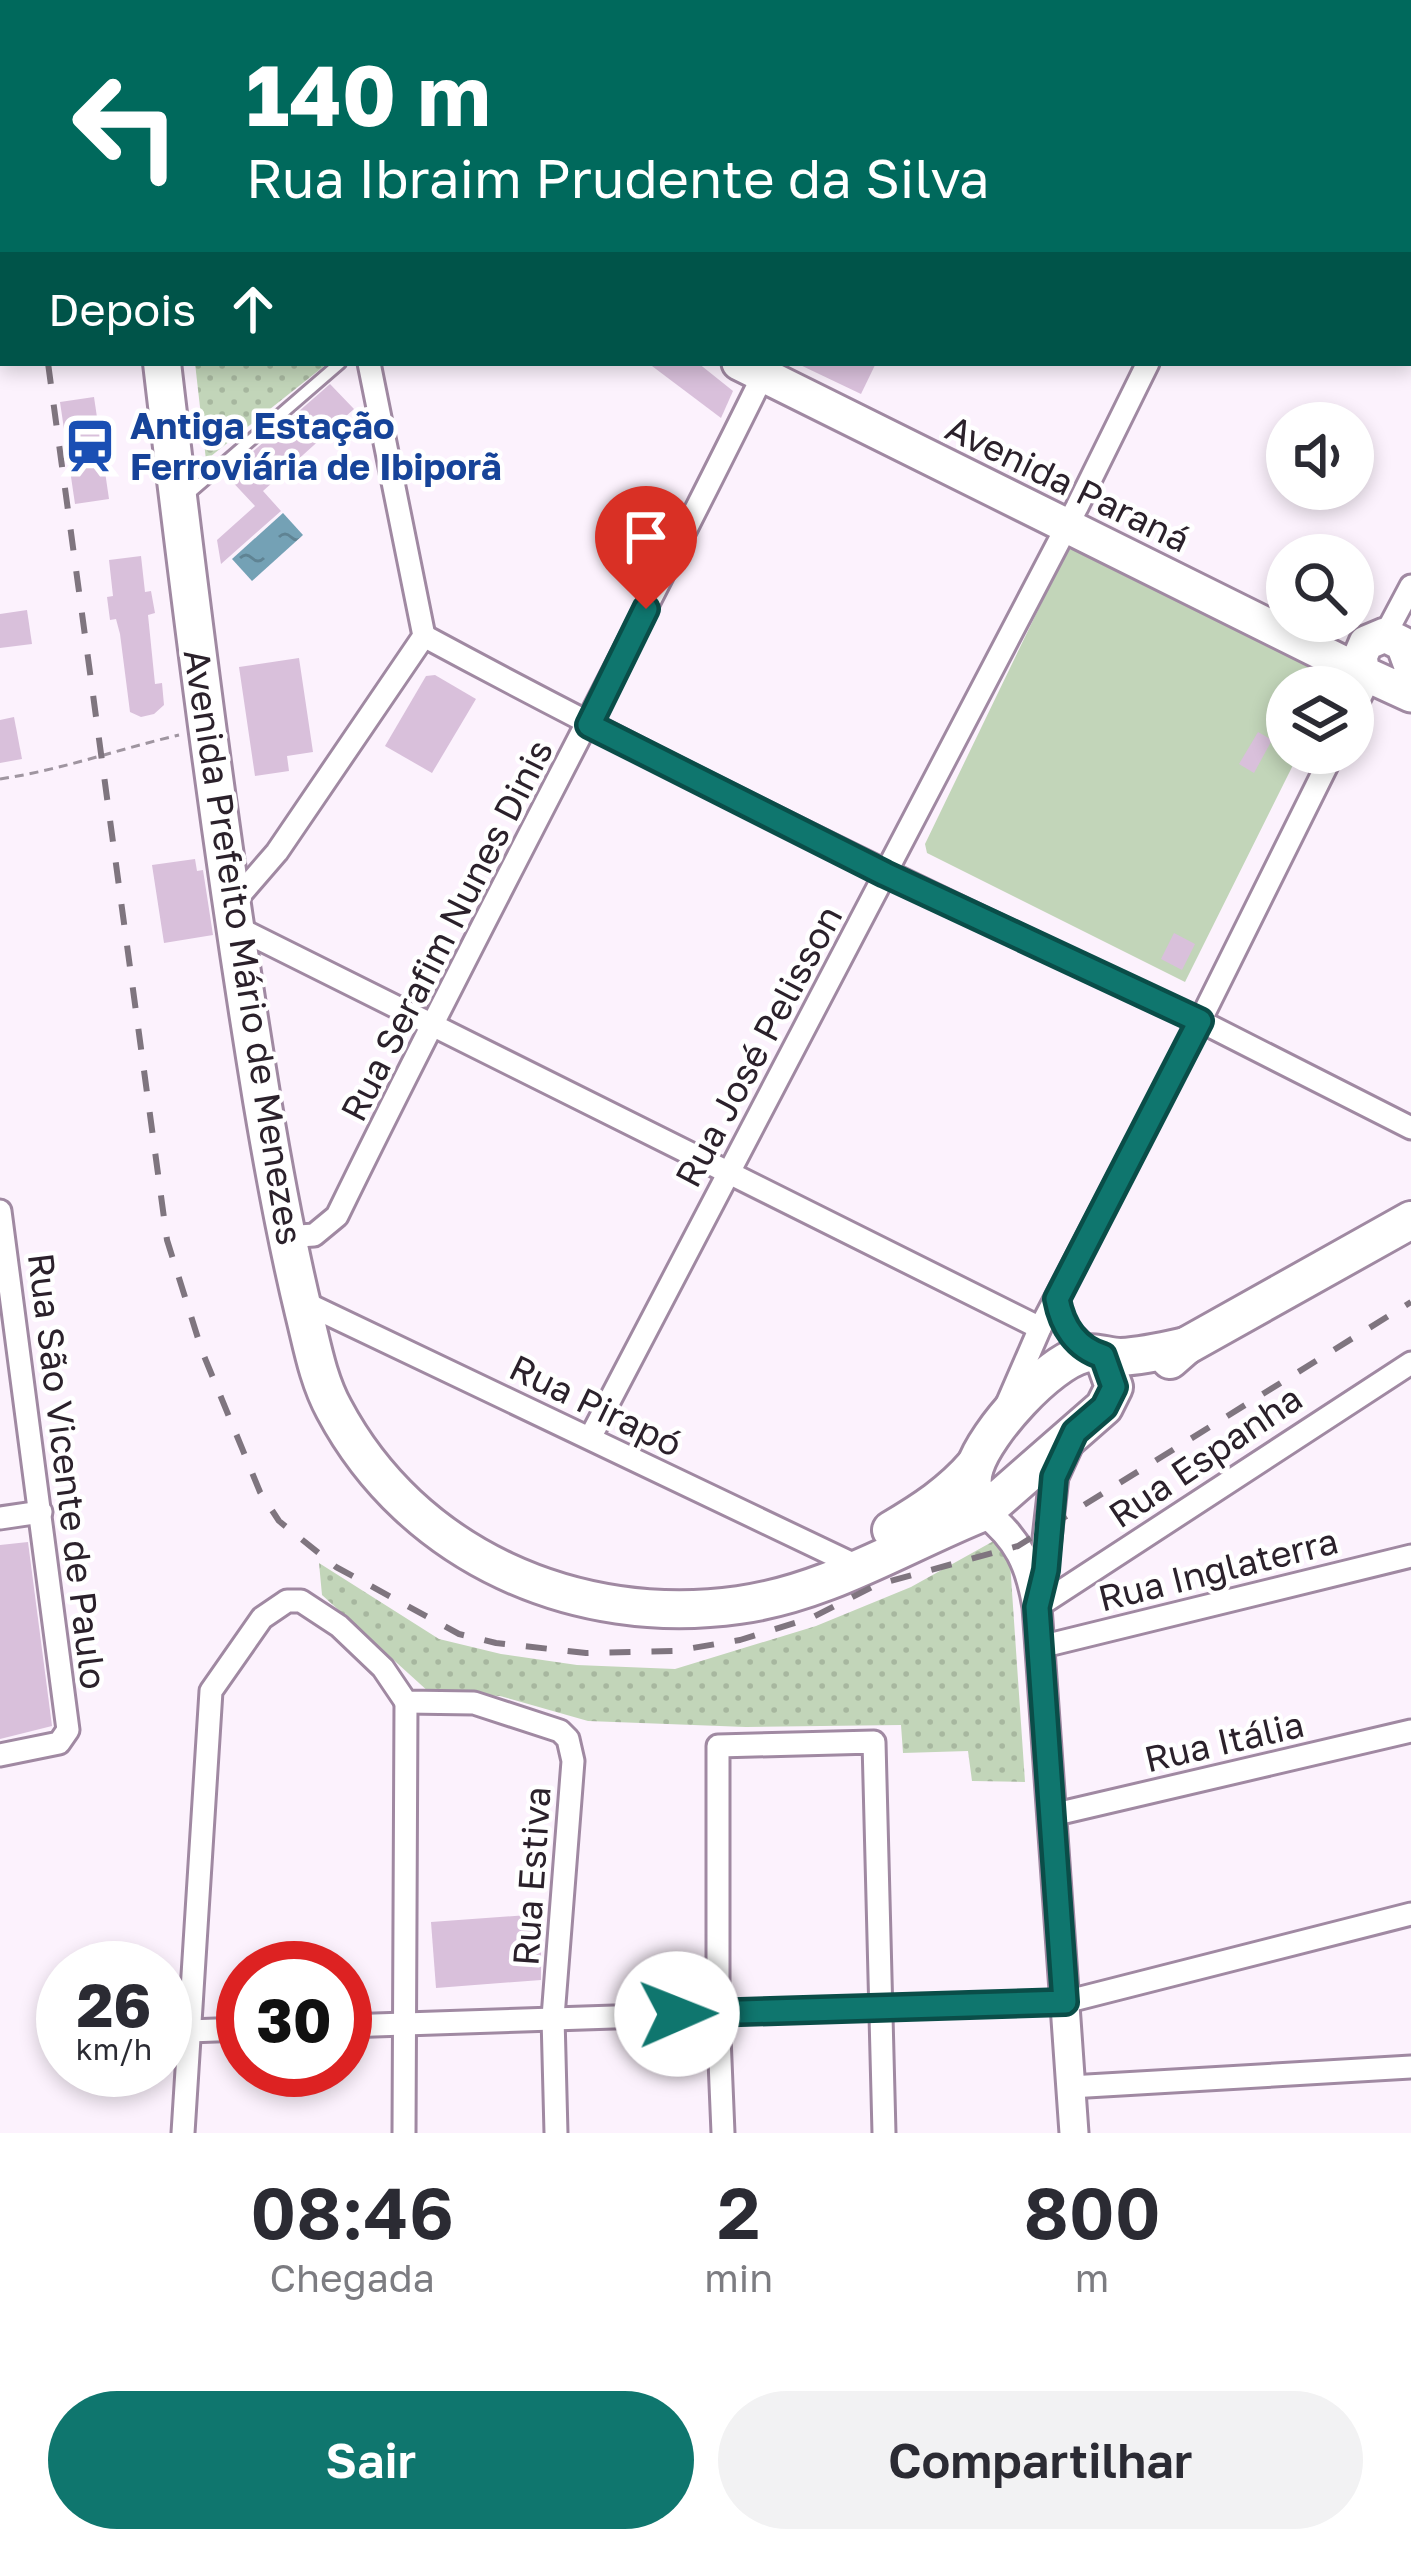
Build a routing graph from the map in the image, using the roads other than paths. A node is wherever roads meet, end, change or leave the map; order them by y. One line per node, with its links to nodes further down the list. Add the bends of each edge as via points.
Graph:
1 (162, 366): 6 (main road, Avenida Prefeito Mário de Menezes)
2 (337, 366): 6 (lane)
3 (370, 366): 10 (street)
4 (1147, 366): 7 (street, Rua José Pelisson)
5 (764, 367): 7 (main road, Avenida Paraná); 13 (street, Rua Serafim Nunes Dinis)
6 (178, 502): 16 (main road, Avenida Prefeito Mário de Menezes)
7 (1072, 516): 9 (main road, Avenida Paraná); 12 (main road, Avenida Paraná); 15 (street, Rua José Pelisson)
8 (1411, 586): 12 (street)
9 (1266, 601)
10 (424, 636): 13 (street); 16 (street)
11 (1351, 642): 12 (main road)
12 (1392, 665)
13 (589, 725): 15 (street); 18 (street, Rua Serafim Nunes Dinis)
14 (1323, 774): 17 (street)
15 (885, 874): 17 (street); 20 (street, Rua José Pelisson)
16 (233, 915): 18 (street); 23 (main road, Avenida Prefeito Mário de Menezes)
17 (1200, 1021): 19 (street); 24 (street)
18 (430, 1025): 20 (street); 23 (street, Rua Serafim Nunes Dinis, via 337,1216 314,1235)
19 (1411, 1128)
20 (728, 1174): 26 (street); 33 (street, Rua José Pelisson)
21 (0, 1211): 35 (street, Rua São Vicente de Paulo)
22 (1411, 1220): 27 (main road)
23 (284, 1237): 25 (main road, Avenida Prefeito Mário de Menezes)
24 (1057, 1299): 26 (street); 28 (street, via 1066,1327)
25 (302, 1301): 33 (street, Rua Pirapó); 39 (main road, Avenida Prefeito Mário de Menezes, via 332,1407 355,1442 407,1509 514,1578 587,1600 737,1605 800,1592)
26 (1040, 1328): 31 (street)
27 (1186, 1346): 28 (main road); 30 (main road)
28 (1097, 1354): 30 (main road, via 1114,1387); 31 (main road, Avenida Prefeito Mário de Menezes, via 1069,1359 1042,1378)
29 (1411, 1363): 40 (street, Rua Espanha)
30 (1104, 1407): 32 (main road, Avenida Prefeito Mário de Menezes)
31 (999, 1429): 34 (main road, Avenida Prefeito Mário de Menezes)
32 (1075, 1432): 36 (main road, Avenida Prefeito Mário de Menezes); 40 (street, via 1054,1477)
33 (590, 1438): 39 (street, Rua Pirapó)
34 (975, 1465): 36 (main road, via 974,1496); 39 (main road, Avenida Prefeito Mário de Menezes)
35 (41, 1512): 37 (street); 44 (street, Rua São Vicente de Paulo, via 68,1730 64,1738)
36 (984, 1512): 39 (main road, Avenida Prefeito Mário de Menezes); 40 (street, via 1018,1546)
37 (0, 1519)
38 (1411, 1556): 41 (street, Rua Inglaterra)
39 (851, 1563)
40 (1037, 1607): 41 (street)
41 (1040, 1647): 45 (street)
42 (406, 1702): 47 (street, via 383,1668 301,1601 262,1618 208,1699); 51 (street, Rua Estiva, via 474,1703 568,1739 573,1761); 52 (street)
43 (1411, 1731): 45 (street, Rua Itália)
44 (0, 1755)
45 (1052, 1815): 48 (street)
46 (1411, 1914): 48 (street)
47 (192, 1979)
48 (1065, 2002): 49 (street); 55 (street)
49 (880, 2010): 50 (street); 50 (street, via 874,1742 718,1745); 61 (street)
50 (718, 2012): 51 (street); 60 (street)
51 (554, 2017): 52 (street); 59 (street, Rua Estiva)
52 (405, 2024): 53 (street); 58 (street)
53 (372, 2025)
54 (1411, 2067): 55 (street)
55 (1070, 2086): 62 (street)
56 (185, 2097): 57 (street)
57 (183, 2133)
58 (404, 2133)
59 (556, 2133)
60 (723, 2133)
61 (884, 2133)
62 (1075, 2133)

